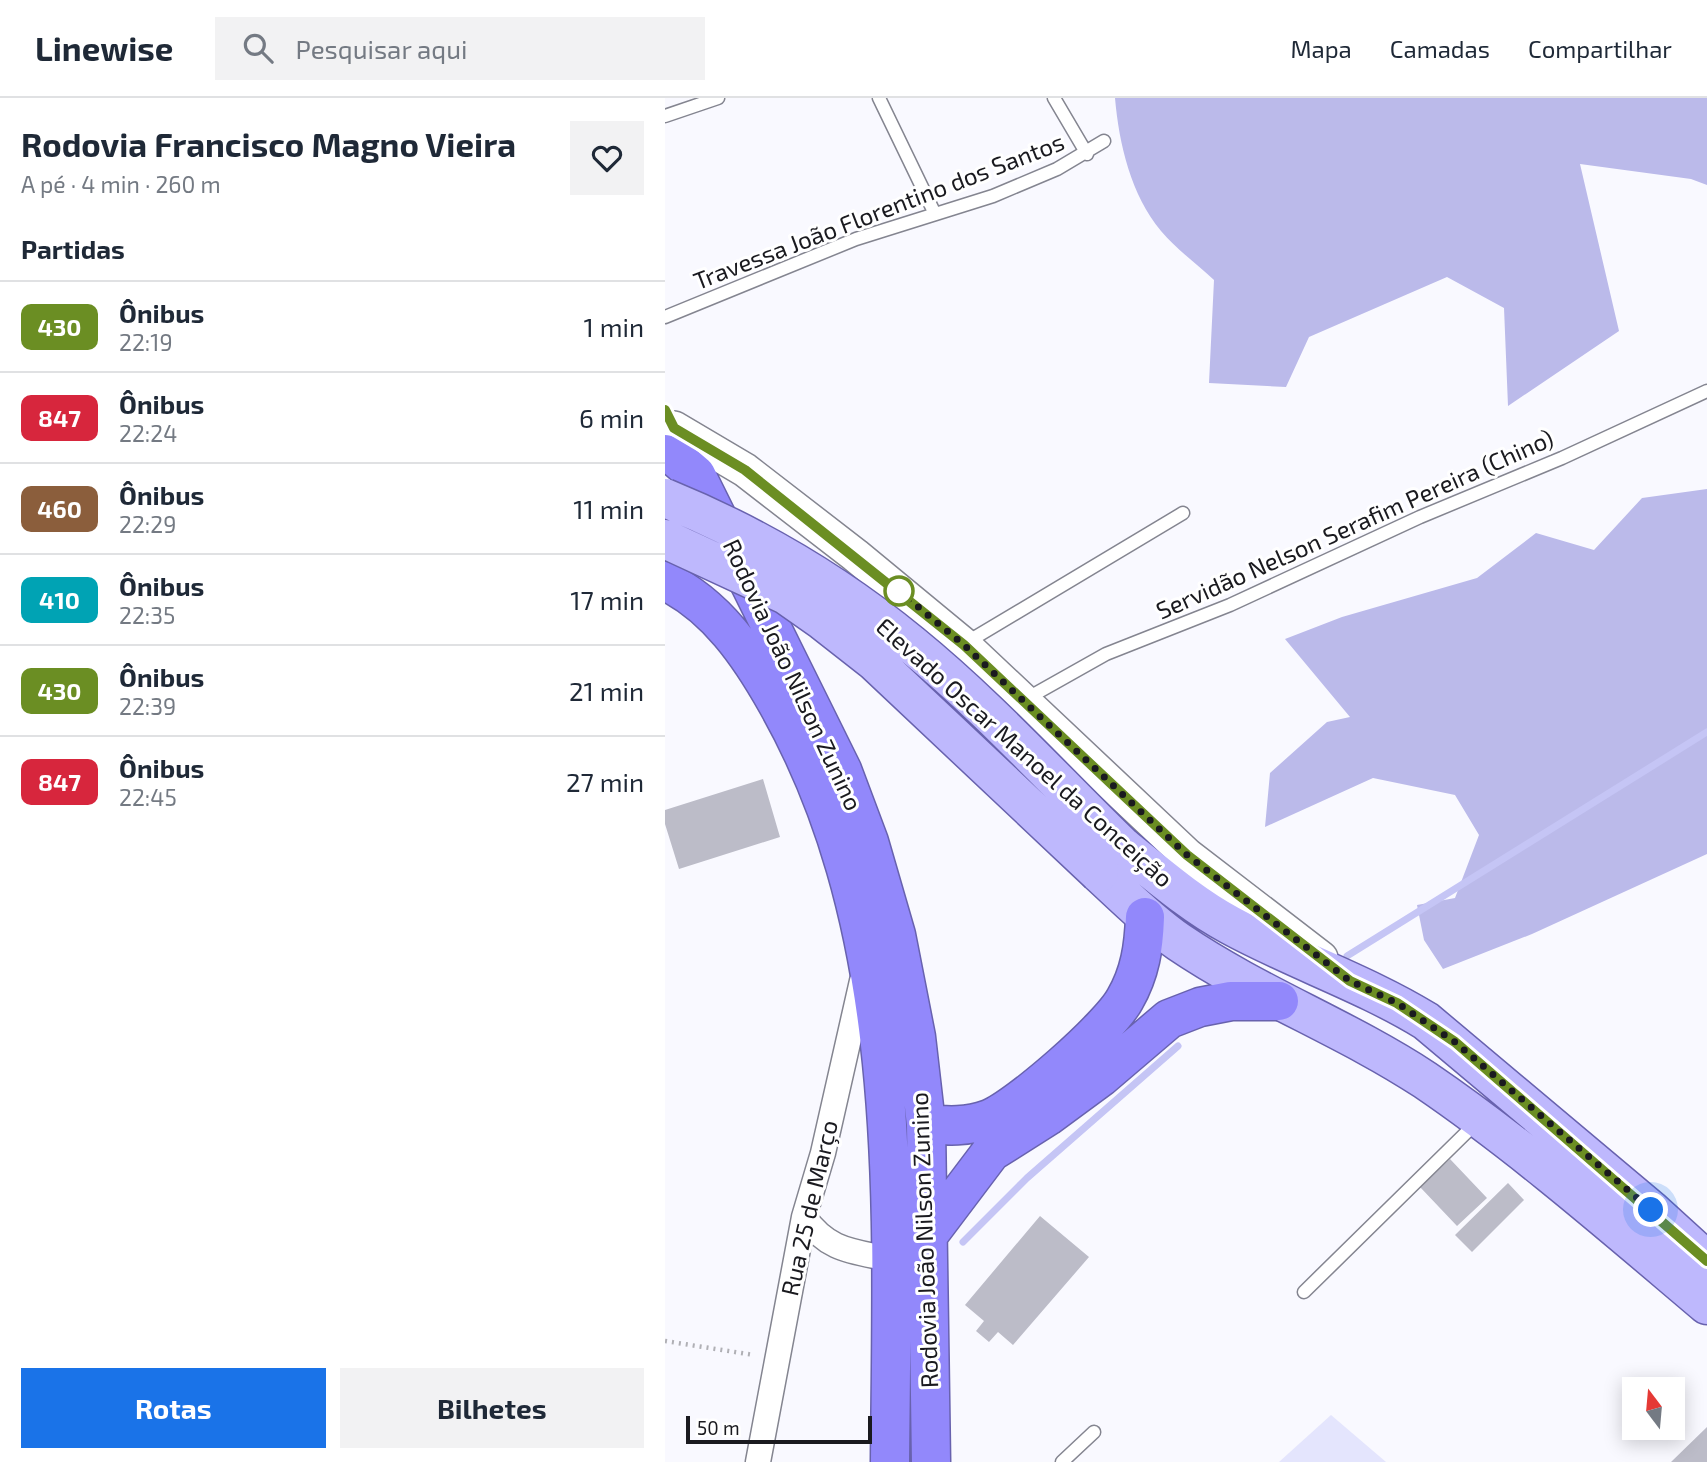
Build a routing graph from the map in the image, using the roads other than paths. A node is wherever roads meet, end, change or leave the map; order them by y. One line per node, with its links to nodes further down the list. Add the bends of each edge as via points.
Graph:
1 (718, 98): 4 (lane)
2 (879, 98): 7 (lane)
3 (1054, 98): 6 (lane)
4 (665, 116)
5 (1104, 141): 6 (lane, Travessa João Florentino dos Santos)
6 (1087, 154): 7 (lane, Travessa João Florentino dos Santos, via 993,196)
7 (935, 214): 8 (lane, Travessa João Florentino dos Santos, via 856,239)
8 (665, 317)
9 (1707, 391): 16 (lane, Servidão Nelson Serafim Pereira (Chino), via 1230,605 1106,654)
10 (668, 431): 15 (main road, via 745,470); 23 (highway, Rodovia João Nilson Zunino, via 675,457 696,475 828,738 869,842 896,935 916,1037)
11 (665, 498): 17 (main road, Elevado Oscar Manoel da Conceição, bridge, via 815,574 911,644)
12 (1183, 513): 15 (lane)
13 (665, 539): 17 (main road, Elevado Oscar Manoel da Conceição, bridge, via 786,595 823,621)
14 (665, 581): 19 (highway, Rodovia João Nilson Zunino, via 682,589 731,633 800,742 836,838)
15 (964, 645): 16 (main road)
16 (1022, 701): 20 (main road, via 1187,855)
17 (1111, 859): 18 (main road, Elevado Oscar Manoel da Conceição); 20 (main road, Elevado Oscar Manoel da Conceição, via 1183,895 1229,925)
18 (1145, 917): 21 (main road, Elevado Oscar Manoel da Conceição); 23 (highway, via 1137,976 1124,1003 1095,1033 1046,1078 992,1118 960,1127)
19 (868, 955): 25 (street, Rua 25 de Março); 29 (highway, Rodovia João Nilson Zunino, via 885,1099)
20 (1350, 981): 24 (main road, Elevado Oscar Manoel da Conceição, via 1397,1003 1455,1042)
21 (1279, 1001): 22 (main road, Elevado Oscar Manoel da Conceição, via 1367,1044); 27 (highway, via 1231,1000 1169,1019 1101,1077 991,1152)
22 (1479, 1120): 26 (main road, Elevado Oscar Manoel da Conceição); 32 (lane)
23 (926, 1124): 27 (highway, Rodovia João Nilson Zunino)
24 (1651, 1210): 26 (main road, via 1632,1228); 30 (main road, Elevado Oscar Manoel da Conceição)
25 (804, 1217): 28 (street); 31 (street, Rua 25 de Março)
26 (1619, 1232): 33 (main road, Elevado Oscar Manoel da Conceição)
27 (926, 1238): 37 (highway, Rodovia João Nilson Zunino)
28 (837, 1248): 29 (street); 31 (street)
29 (889, 1259): 36 (highway, Rodovia João Nilson Zunino)
30 (1707, 1261)
31 (795, 1277): 35 (street, Rua 25 de Março, via 775,1359)
32 (1304, 1292)
33 (1707, 1305)
34 (1094, 1432): 38 (lane)
35 (758, 1462)
36 (890, 1462)
37 (931, 1462)
38 (1062, 1462)

